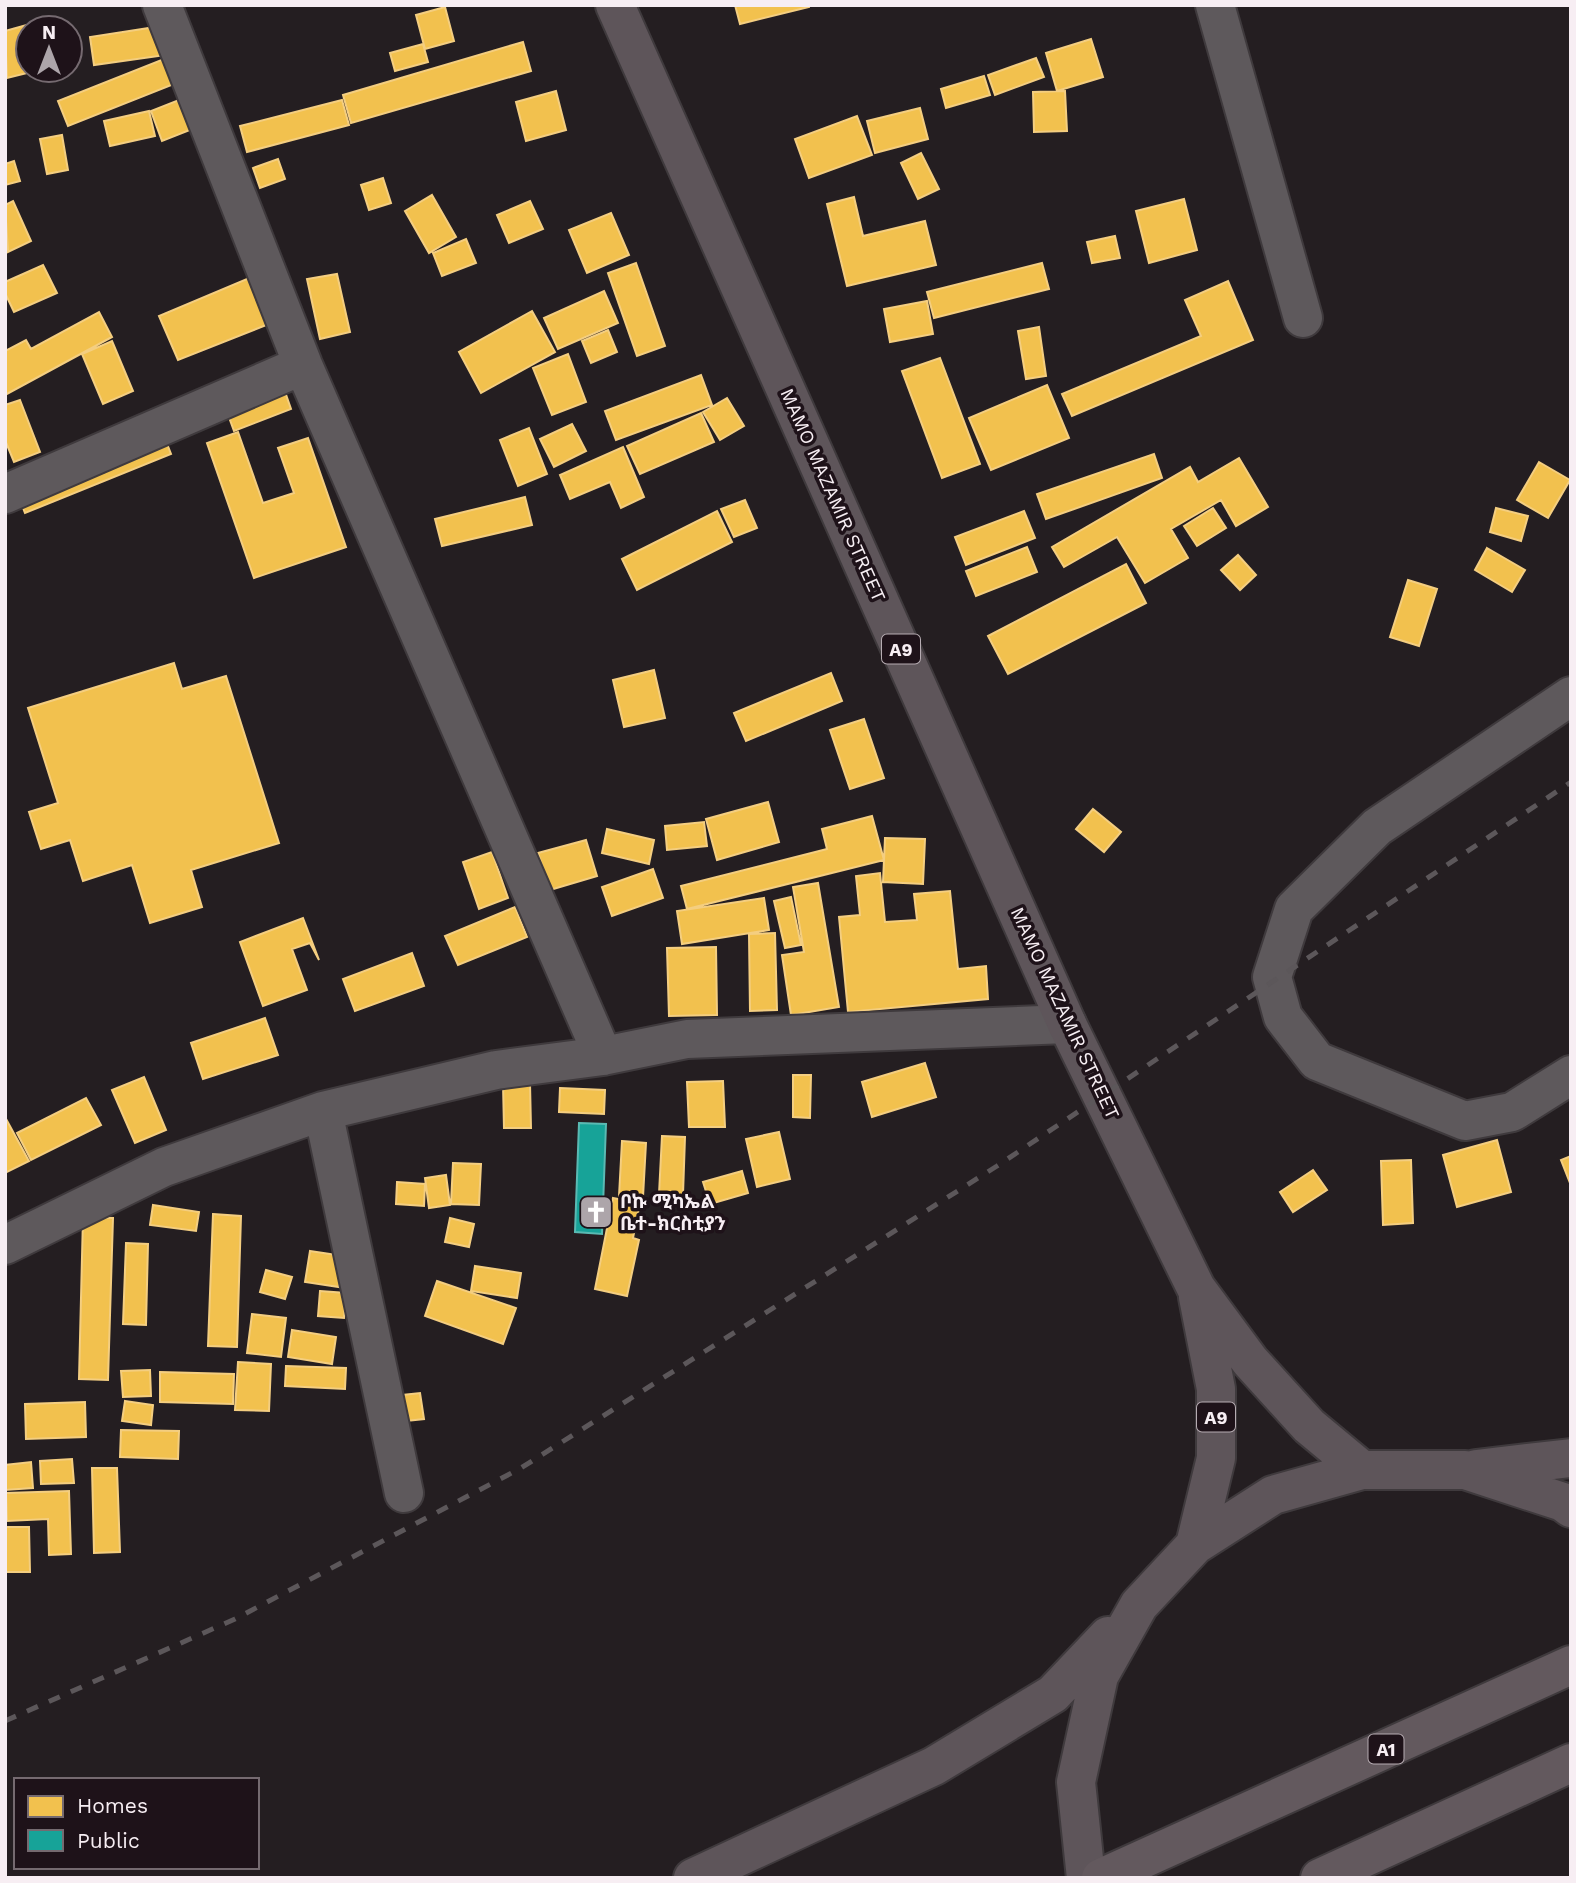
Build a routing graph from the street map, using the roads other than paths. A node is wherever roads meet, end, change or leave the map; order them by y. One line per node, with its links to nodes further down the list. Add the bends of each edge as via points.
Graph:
1 (162, 5): 5 (street)
2 (615, 5): 8 (main road, MAMO MAZAMIR STREET / A9)
3 (1215, 5): 4 (street)
4 (1303, 318)
5 (303, 365): 6 (street); 9 (street)
6 (5, 494)
7 (1571, 696): 10 (street, via 1377,827 1294,909 1272,977 1283,1017 1317,1061 1465,1121 1512,1112)
8 (1067, 1024): 9 (street, via 687,1039); 13 (main road, MAMO MAZAMIR STREET / A9)
9 (603, 1056): 11 (street, via 496,1070)
10 (1571, 1075)
11 (323, 1111): 12 (street, via 164,1167); 17 (street)
12 (5, 1245)
13 (1196, 1288): 15 (main road, A9, via 1258,1370 1309,1426); 19 (main road, A9, via 1216,1390 1216,1458)
14 (1571, 1458): 16 (main road)
15 (1362, 1470): 16 (main road); 19 (main road, via 1273,1495)
16 (1465, 1470): 18 (main road)
17 (404, 1493)
18 (1571, 1508)
19 (1195, 1545): 20 (main road)
20 (1139, 1605): 23 (main road, via 1053,1694 934,1766); 24 (main road, via 1099,1676 1076,1782)
21 (1571, 1665): 25 (highway, A1)
22 (1571, 1763): 26 (highway)
23 (693, 1878)
24 (1086, 1878)
25 (1101, 1878)
26 (1321, 1878)

